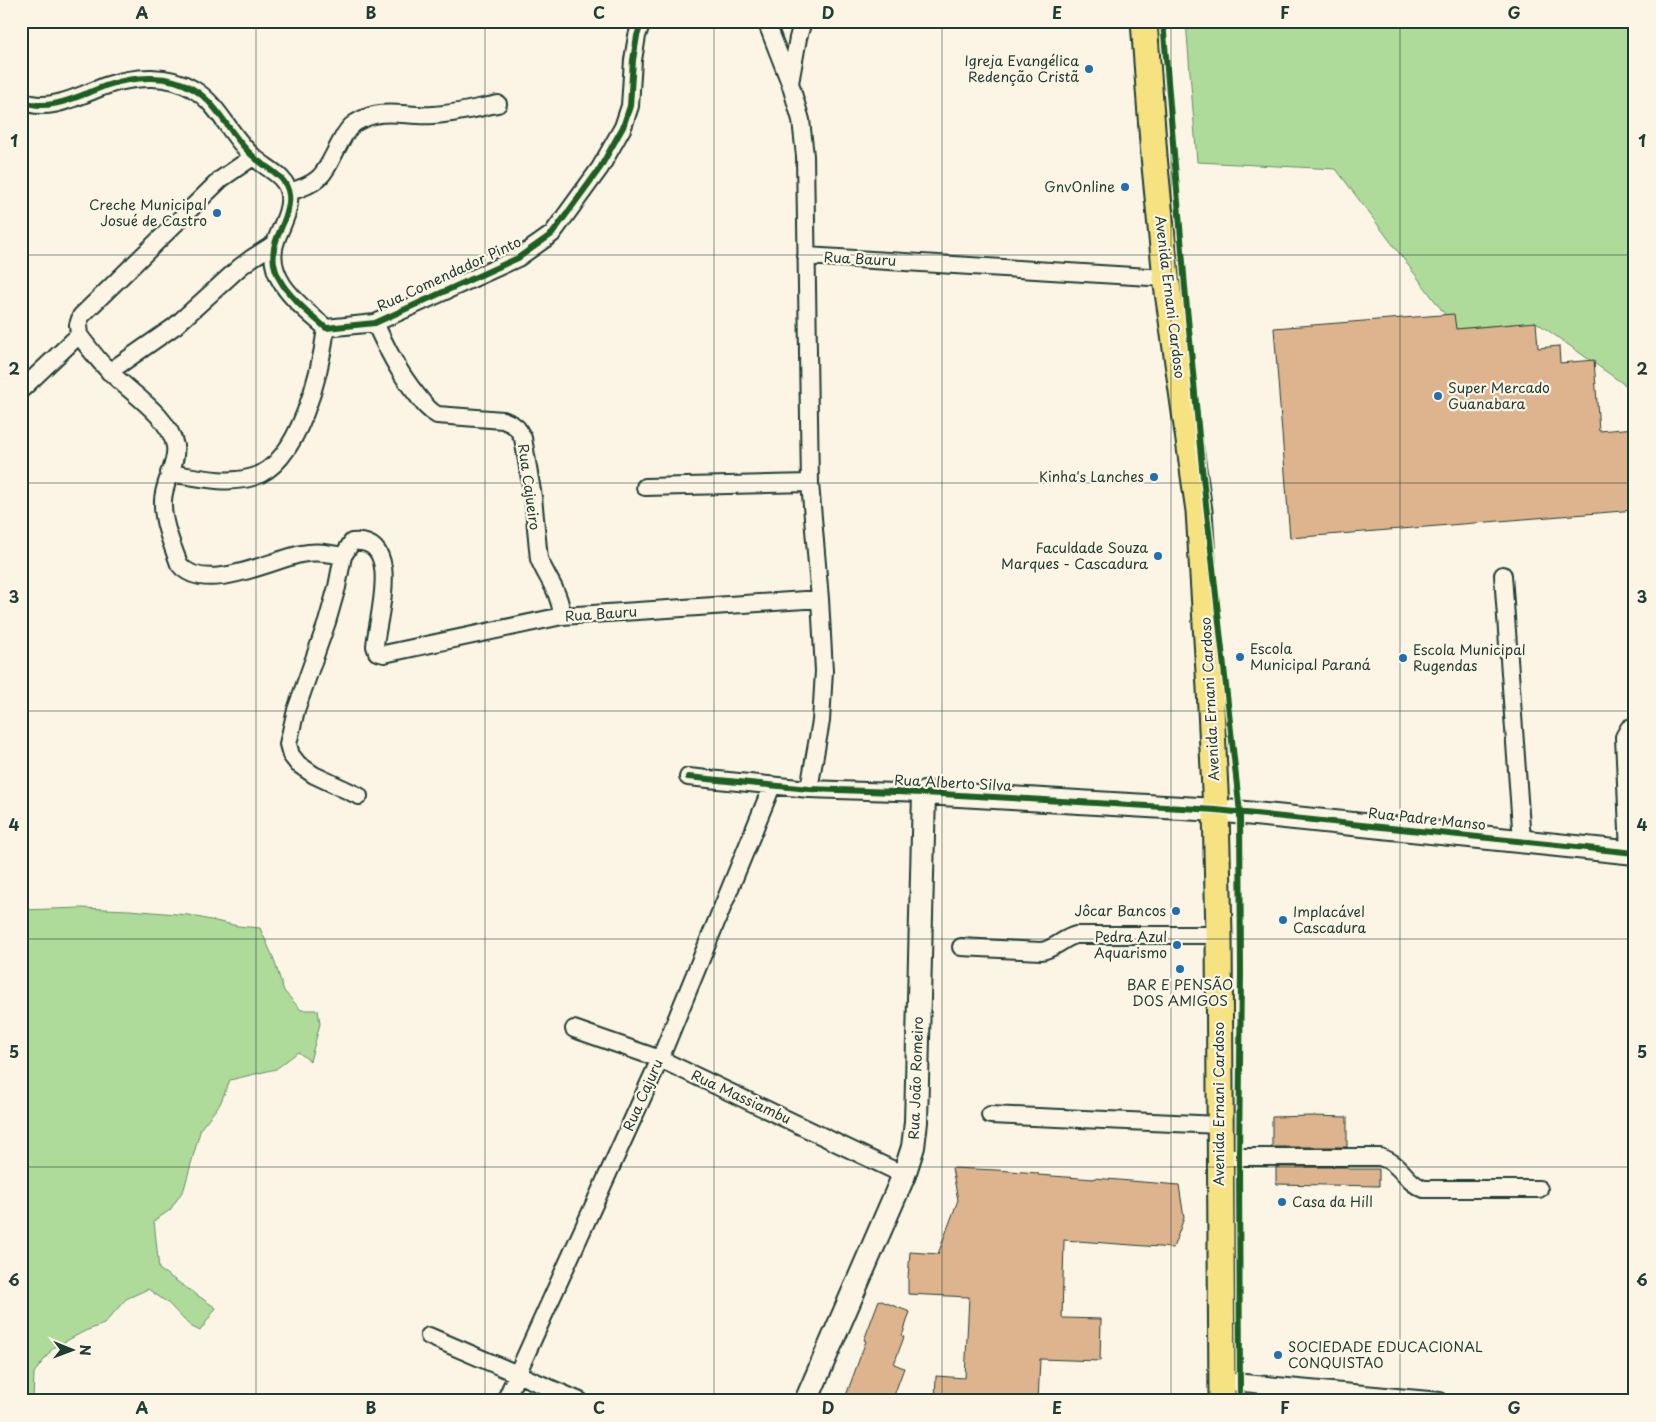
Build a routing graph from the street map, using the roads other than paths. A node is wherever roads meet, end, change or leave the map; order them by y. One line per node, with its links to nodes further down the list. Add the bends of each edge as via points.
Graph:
1 (642, 21): 13 (street, Rua Comendador Pinto, via 633,60 630,106 623,127 600,168 552,234 518,258)
2 (766, 21): 5 (street)
3 (803, 21): 5 (street)
4 (1144, 21): 12 (main road, Avenida Ernani Cardoso)
5 (790, 83): 11 (street, via 801,120 805,156)
6 (21, 100): 8 (street, via 41,105 61,103 111,84 143,78 180,83 208,100)
7 (498, 104): 9 (street, via 435,115 396,112 369,116 353,124 344,135 322,177 313,184)
8 (253, 157): 9 (street, via 281,177); 15 (street, via 221,179 81,316)
9 (289, 192): 10 (street, via 285,217)
10 (274, 244): 14 (street, via 274,268 284,287); 16 (street, via 240,267 175,326)
11 (806, 256): 12 (street, Rua Bauru); 19 (street, Rua Bauru)
12 (1166, 278): 31 (main road, Avenida Ernani Cardoso, via 1199,511)
13 (375, 323): 14 (street, Rua Comendador Pinto); 24 (street, Rua Cajueiro, via 404,380 428,409 437,415 503,420 517,428 523,438 528,463 539,559 559,597)
14 (326, 328): 18 (street, via 316,381 292,442 282,456 256,476 244,479 211,479)
15 (79, 336): 16 (street); 17 (street)
16 (109, 372): 18 (street, via 167,426 175,448)
17 (21, 390)
18 (169, 473): 21 (street, via 162,500 164,516 179,564 190,574 218,578 312,552)
19 (810, 483): 20 (street); 23 (street, Rua Bauru)
20 (645, 487)
21 (343, 556): 24 (street, Rua Bauru, via 350,544 356,541 372,545 379,554 384,575 375,646 377,652 384,654); 30 (street, via 327,622 296,710 288,744 291,756 298,764)
22 (1503, 575): 32 (street)
23 (820, 599): 24 (street, Rua Bauru); 28 (street, Rua Bauru, via 823,696)
24 (562, 616)
25 (1635, 726): 33 (street, via 1629,728 1624,736)
26 (688, 777): 27 (street, Rua Alberto Silva)
27 (772, 786): 28 (street, Rua Alberto Silva); 37 (street, Rua Cajuru)
28 (809, 789): 29 (street, Rua Alberto Silva)
29 (924, 793): 31 (street, Rua Alberto Silva); 41 (street, Rua João Romeiro, via 916,1122 913,1147)
30 (358, 796)
31 (1216, 810): 32 (street, Rua Padre Manso); 34 (main road, Avenida Ernani Cardoso)
32 (1522, 841): 33 (street, Rua Padre Manso)
33 (1632, 853)
34 (1219, 935): 35 (street, via 1076,935 1041,951); 39 (main road, Avenida Ernani Cardoso)
35 (961, 947)
36 (574, 1029): 37 (street, Rua Massiambu)
37 (660, 1059): 41 (street, Rua Massiambu); 44 (street, Rua Cajuru)
38 (990, 1115): 39 (street)
39 (1220, 1125): 40 (main road, Avenida Ernani Cardoso)
40 (1219, 1157): 42 (street, via 1380,1157 1396,1164 1412,1183 1424,1189); 45 (main road, Avenida Ernani Cardoso)
41 (904, 1175): 48 (street, Rua João Romeiro)
42 (1539, 1189)
43 (429, 1336): 44 (street)
44 (517, 1373): 46 (street, Rua Cajuru); 47 (street)
45 (1222, 1391): 49 (street, Avenida Ernani Cardoso)
46 (504, 1401)
47 (580, 1401)
48 (806, 1401)
49 (1440, 1401)

